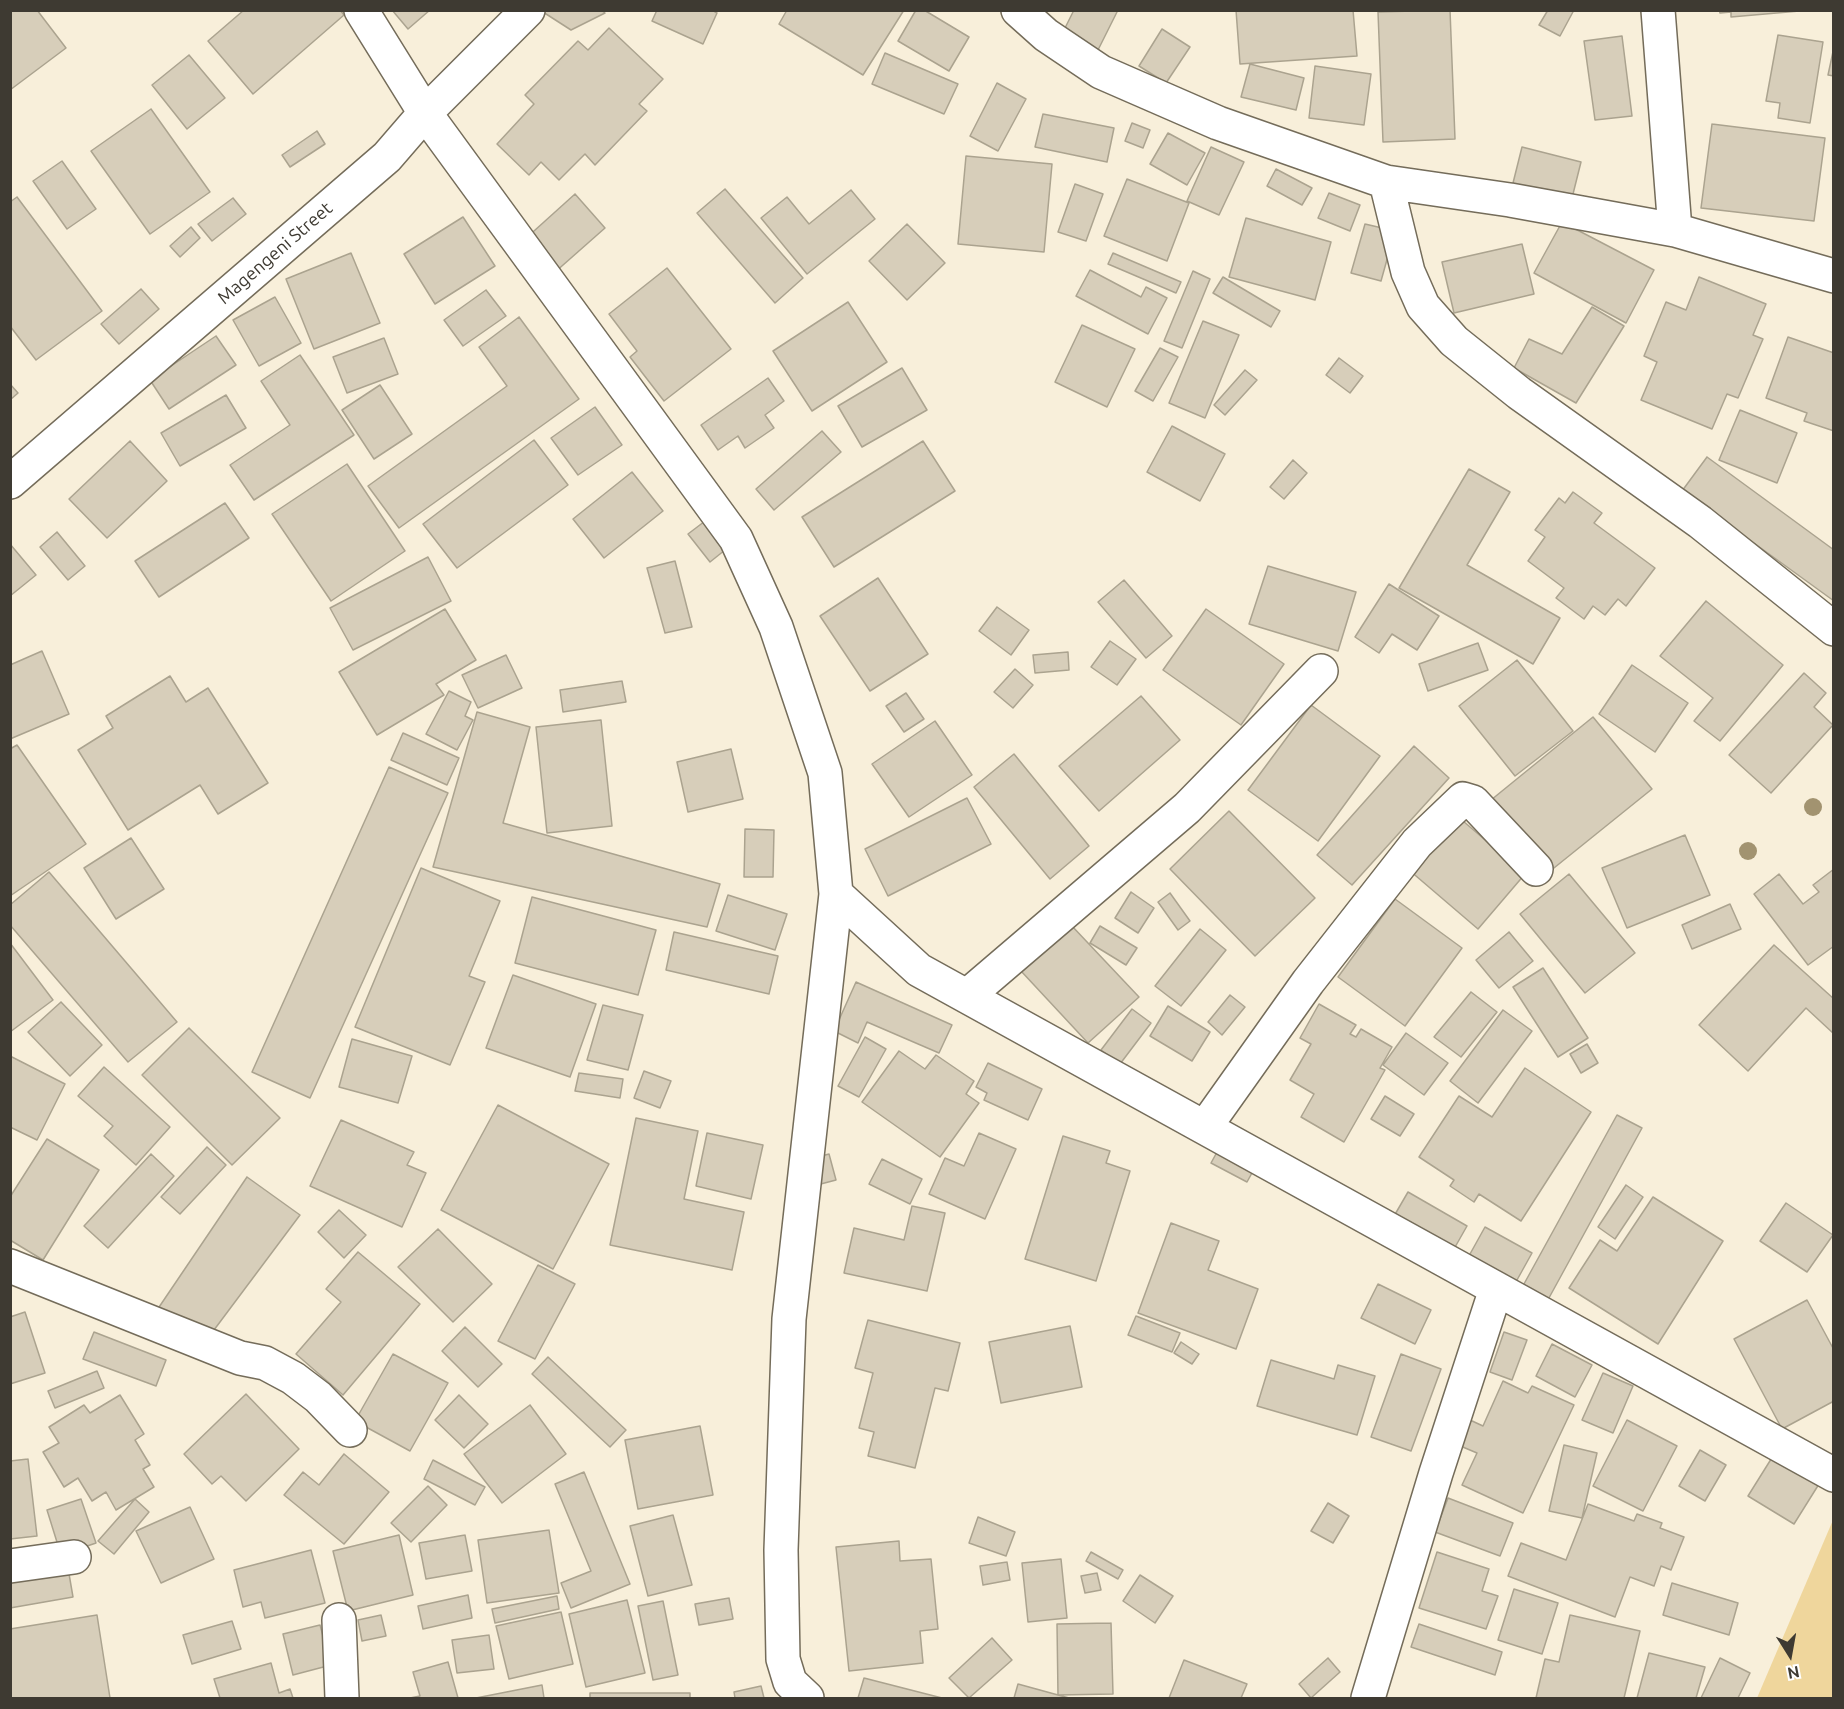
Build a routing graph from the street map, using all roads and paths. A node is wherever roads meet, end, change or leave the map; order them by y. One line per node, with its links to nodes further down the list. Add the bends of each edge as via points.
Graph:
1 (361, 10): 5 (street)
2 (528, 10): 5 (street, Magengeni Street)
3 (1018, 10): 6 (street, via 1046,35 1101,72 1218,123)
4 (1658, 10): 7 (street)
5 (425, 113): 9 (street, Magengeni Street, via 387,157); 13 (street, via 736,538 776,627 825,773)
6 (1386, 182): 7 (street); 10 (street, via 1408,272 1423,306 1454,341 1519,393 1700,522)
7 (1675, 230): 8 (street)
8 (1833, 276)
9 (10, 482)
10 (1833, 629)
11 (1321, 671): 14 (street, via 1187,808)
12 (1536, 869): 15 (street, via 1473,802 1463,799 1417,843 1308,982)
13 (836, 894): 14 (street, via 920,970); 24 (street, via 789,1319 783,1659 790,1682)
14 (967, 996): 15 (street)
15 (1205, 1127): 17 (street)
16 (10, 1266): 18 (street, via 240,1358 265,1363 318,1397)
17 (1496, 1289): 19 (street); 25 (street)
18 (350, 1430)
19 (1833, 1475)
20 (74, 1557): 21 (street)
21 (10, 1566)
22 (339, 1620): 23 (street)
23 (342, 1698)
24 (807, 1698)
25 (1368, 1698)

